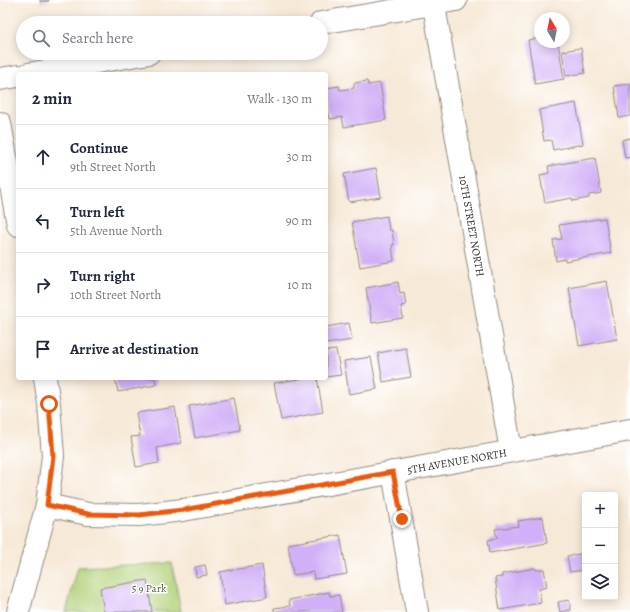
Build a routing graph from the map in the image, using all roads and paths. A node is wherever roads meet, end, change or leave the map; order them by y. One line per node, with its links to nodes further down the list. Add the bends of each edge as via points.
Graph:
1 (456, 0): 2 (street)
2 (433, 2): 3 (street); 12 (street, 10TH STREET NORTH)
3 (328, 22)
4 (109, 60): 5 (street)
5 (40, 72)
6 (16, 76): 7 (street)
7 (0, 79)
8 (0, 123): 9 (street)
9 (16, 215)
10 (45, 380): 14 (street, via 53,456)
11 (630, 430): 12 (street, 5TH AVENUE NORTH)
12 (510, 451): 13 (street, 5TH AVENUE NORTH)
13 (393, 472): 14 (street, 5TH AVENUE NORTH, via 183,510 139,515 88,514); 16 (street)
14 (47, 505): 15 (street)
15 (18, 612)
16 (417, 612)

